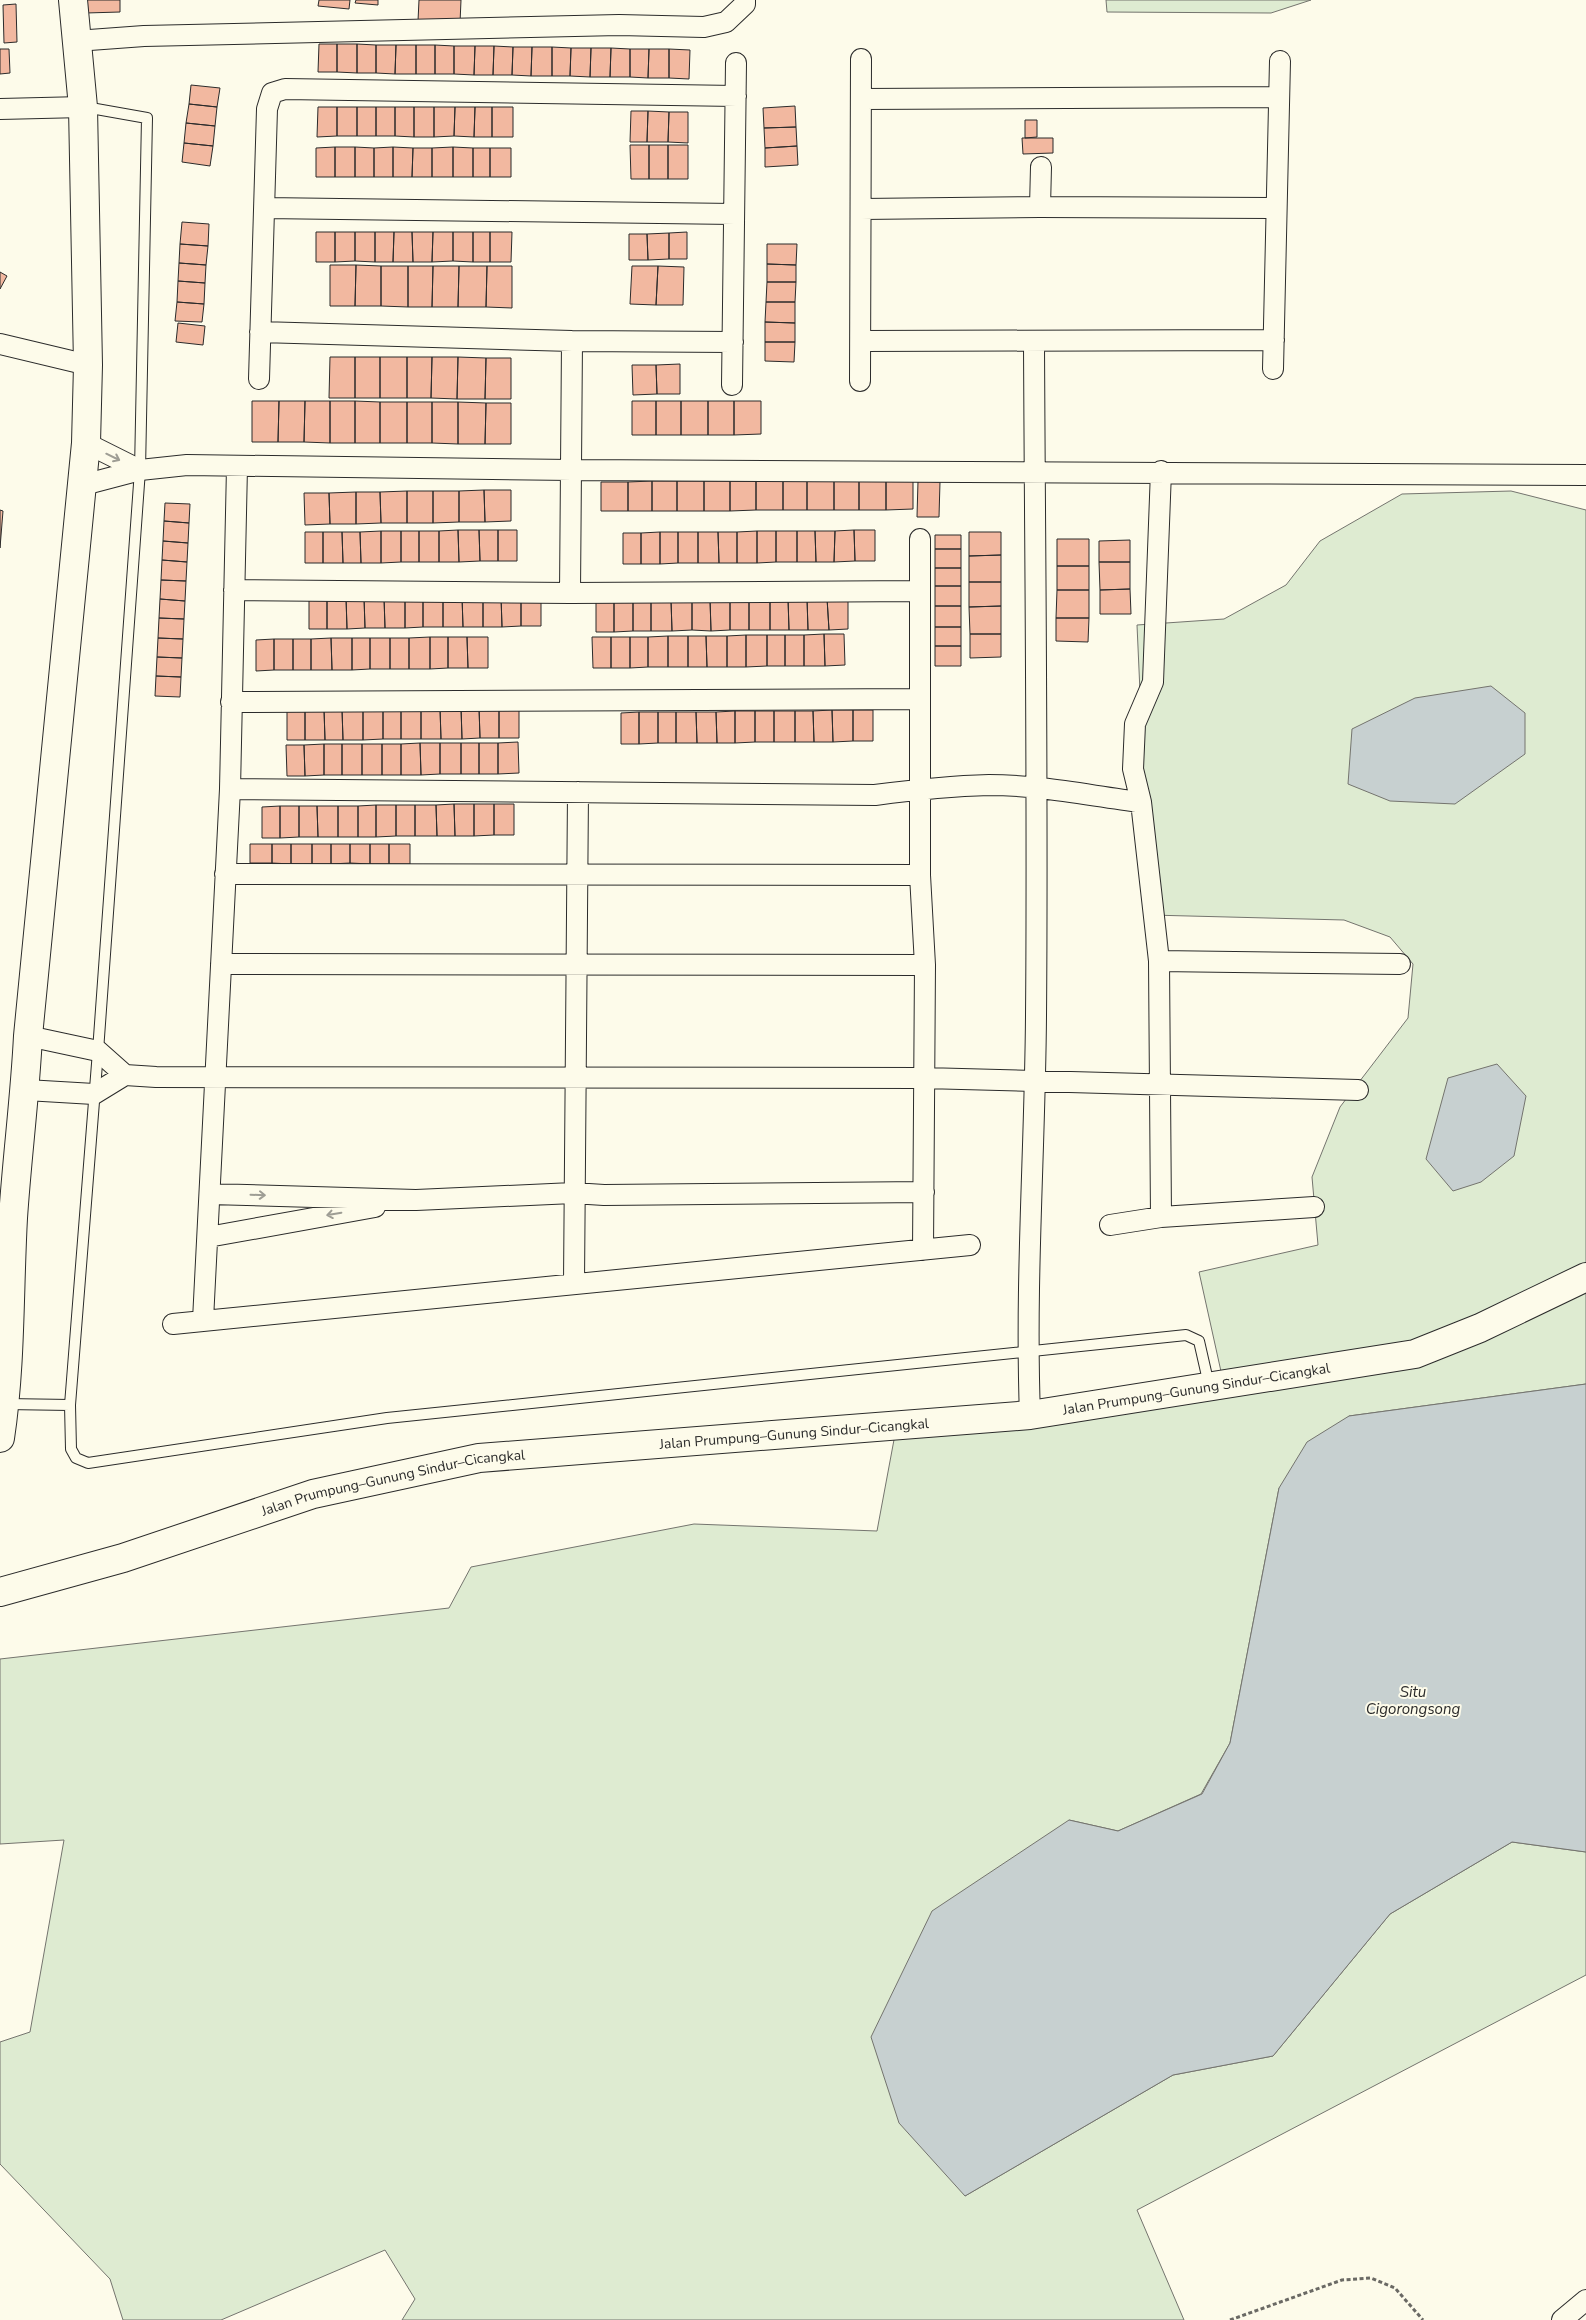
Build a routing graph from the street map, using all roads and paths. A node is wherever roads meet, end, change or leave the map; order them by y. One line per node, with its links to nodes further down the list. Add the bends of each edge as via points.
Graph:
1 (73, 0): 3 (main road)
2 (745, 0): 3 (street, via 745,4 726,22 704,27 619,25 144,36)
3 (76, 41): 10 (main road)
4 (861, 59): 9 (street)
5 (1280, 60): 8 (street)
6 (736, 63): 7 (street)
7 (736, 96): 14 (street, via 284,89 272,93 267,109); 17 (street)
8 (1279, 97): 9 (street); 15 (street)
9 (862, 100): 16 (street)
10 (83, 107): 11 (street); 25 (main road); 32 (lane, via 147,118)
11 (0, 109)
12 (1041, 167): 13 (street)
13 (1040, 207): 15 (street); 16 (street)
14 (265, 208): 17 (street); 18 (street)
15 (1276, 208): 19 (street)
16 (862, 209): 21 (street)
17 (734, 214): 22 (street)
18 (260, 332): 20 (street); 27 (street)
19 (1274, 340): 23 (street); 26 (street)
20 (572, 341): 22 (street); 33 (street)
21 (862, 341): 23 (street); 28 (street)
22 (732, 342): 29 (street)
23 (1034, 342): 34 (street)
24 (0, 344): 25 (street)
25 (88, 365): 30 (main road)
26 (1273, 369)
27 (259, 379)
28 (860, 381)
29 (732, 385)
30 (86, 443): 32 (street, one-way to 32); 37 (main road)
31 (237, 467): 32 (street, via 187,465); 33 (street); 39 (street)
32 (140, 470): 37 (street); 58 (lane)
33 (572, 470): 34 (street); 41 (street)
34 (1034, 471): 35 (street); 46 (street)
35 (1160, 472): 36 (street); 48 (street, via 1152,682 1135,724 1133,769)
36 (1586, 475)
37 (83, 485): 57 (main road)
38 (920, 539): 40 (street)
39 (234, 590): 41 (street); 43 (street)
40 (920, 591): 41 (street); 42 (street)
41 (570, 593)
42 (920, 699): 43 (street); 45 (street)
43 (231, 702): 44 (street)
44 (230, 789): 47 (street); 49 (street)
45 (921, 789): 46 (street, via 990,785); 47 (street, via 875,795); 51 (street)
46 (1038, 789): 48 (street); 63 (street)
47 (578, 792): 50 (street)
48 (1141, 802): 52 (street)
49 (225, 874): 50 (street); 53 (street)
50 (577, 875): 51 (street); 54 (street)
51 (920, 875): 56 (street)
52 (1159, 961): 55 (street); 64 (street)
53 (221, 964): 54 (street); 60 (street)
54 (577, 964): 56 (street); 61 (street)
55 (1400, 964)
56 (925, 965): 62 (street)
57 (28, 1036): 58 (street); 65 (main road)
58 (98, 1051): 59 (street); 67 (lane)
59 (125, 1075): 60 (street); 67 (street)
60 (215, 1076): 61 (street); 70 (street)
61 (576, 1077): 62 (street); 69 (street)
62 (924, 1078): 63 (street); 68 (street)
63 (1035, 1081): 64 (street); 83 (street)
64 (1158, 1086): 66 (street); 74 (street)
65 (26, 1090): 67 (street); 73 (main road)
66 (1358, 1090)
67 (94, 1094): 86 (lane)
68 (924, 1192): 69 (street); 78 (street)
69 (573, 1193): 71 (street); 80 (street)
70 (210, 1194): 71 (street, one-way to 71); 76 (street)
71 (416, 1200): 76 (street, one-way to 76)
72 (1314, 1207): 74 (street)
73 (7, 1214): 85 (main road)
74 (1161, 1217): 75 (street)
75 (1110, 1225)
76 (208, 1237): 81 (street)
77 (970, 1245): 78 (street)
78 (923, 1250): 80 (street)
79 (1586, 1277): 84 (main road, Jalan Prumpung–Gunung Sindur–Cicangkal, via 1480,1328 1415,1354)
80 (574, 1283): 81 (street)
81 (203, 1320): 82 (street)
82 (173, 1324)
83 (1027, 1351): 84 (lane, via 1186,1335 1199,1341); 86 (lane, via 386,1418 88,1463 76,1458 71,1450); 87 (street)
84 (1210, 1388): 87 (main road, Jalan Prumpung–Gunung Sindur–Cicangkal)
85 (5, 1404): 86 (lane); 88 (main road)
86 (70, 1405)
87 (1030, 1415): 89 (main road, Jalan Prumpung–Gunung Sindur–Cicangkal, via 479,1458 314,1494 123,1558)
88 (0, 1438)
89 (0, 1592)
90 (1586, 2300): 93 (street)
91 (1230, 2320): 92 (path, via 1342,2280 1371,2278 1395,2288)
92 (1423, 2320)
93 (1562, 2320)

